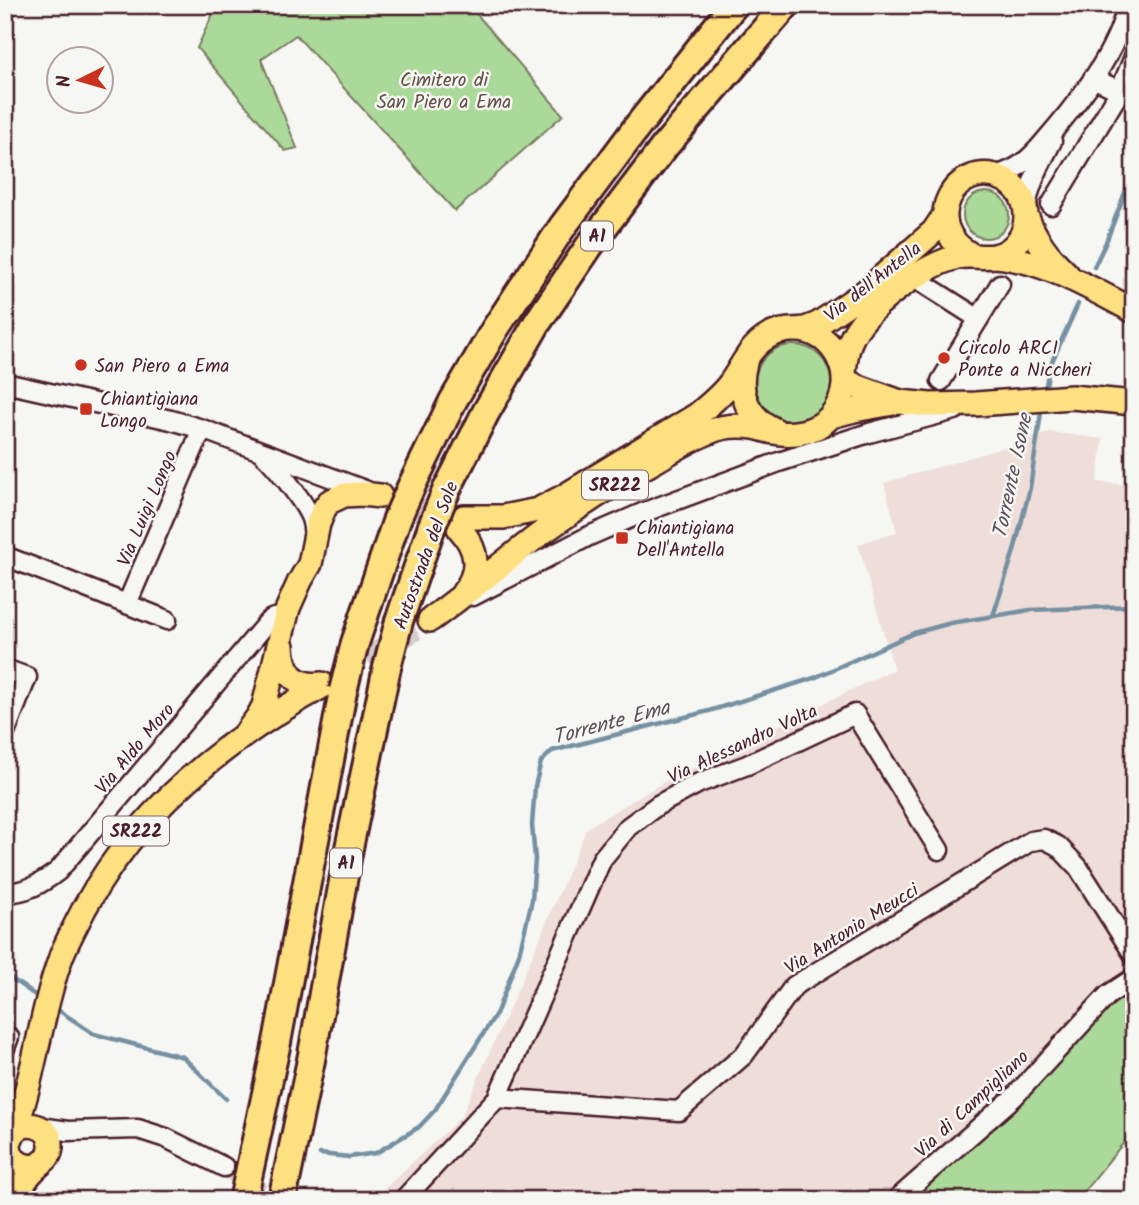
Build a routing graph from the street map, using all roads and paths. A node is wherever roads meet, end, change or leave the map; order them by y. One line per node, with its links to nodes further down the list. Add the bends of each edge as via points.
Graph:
1 (734, 5): 40 (highway, Autostrada del Sole / A1, bridge, via 555,237 495,329 453,401 411,488 355,643)
2 (786, 5): 52 (highway, Autostrada del Sole / A1, bridge, via 665,146 590,245 537,323 446,491 387,667)
3 (1127, 5): 5 (street, Via dell'Antella, via 1107,57)
4 (1134, 57): 6 (street)
5 (1093, 78): 6 (street); 7 (street, Via dell'Antella)
6 (1120, 91): 9 (street)
7 (1063, 119): 8 (street, Via dell'Antella, via 1024,163); 10 (street, Via dell'Antella, via 1032,183)
8 (995, 176): 10 (main road, via 1015,188); 11 (main road, Via dell'Antella, via 977,176 960,184 948,198)
9 (1051, 205)
10 (1026, 215): 12 (main road, Via dell'Antella, via 1020,238 1009,250); 14 (main road, via 1046,252)
11 (944, 216): 12 (main road, via 953,241); 18 (main road, Via dell'Antella, via 934,231 865,292 818,324)
12 (984, 256): 13 (main road, Via dell'Antella, via 958,257); 14 (main road, via 1008,257)
13 (914, 278): 17 (street); 20 (main road, Via dell'Antella, via 860,324 845,358)
14 (1072, 279): 16 (main road)
15 (1000, 284): 17 (street)
16 (1134, 311)
17 (979, 319): 21 (street)
18 (789, 330): 19 (main road, SR222, via 761,341); 20 (main road, via 823,339 839,359)
19 (745, 363): 28 (main road, via 742,391 753,414 772,429); 34 (main road, SR222, via 723,392 697,415 563,497 538,510 462,523 475,564 472,582)
20 (844, 378): 23 (main road); 26 (main road, via 842,398)
21 (941, 381)
22 (5, 383): 27 (street)
23 (900, 402): 24 (main road); 26 (main road)
24 (981, 403): 25 (main road, via 1072,397); 30 (street)
25 (1134, 403)
26 (831, 416): 28 (main road, via 817,427)
27 (202, 429): 29 (street); 35 (street, Via Luigi Longo)
28 (797, 433): 30 (street, via 794,449); 34 (main road, SR222, via 733,426 708,432 544,531)
29 (258, 450): 31 (street); 32 (street, via 308,512)
30 (779, 462): 34 (street, via 600,531)
31 (380, 496): 32 (main road, SR222, via 352,494 329,502)
32 (314, 545): 38 (main road, SR222)
33 (5, 555): 35 (street)
34 (457, 601): 37 (main road, SR222)
35 (127, 604): 36 (street)
36 (167, 620)
37 (430, 620)
38 (282, 628): 40 (main road, SR222, via 286,670 307,684); 42 (main road, SR222, via 264,706); 44 (street, Via Aldo Moro, via 281,619 272,618 266,624 58,871 34,887)
39 (5, 669): 41 (street, via 27,677)
40 (329, 687): 42 (main road, SR222, via 295,701); 50 (highway, Autostrada del Sole / A1, bridge, via 277,1042)
41 (5, 733)
42 (244, 734): 48 (main road, SR222, via 169,796 115,858 93,892 49,992 25,1097)
43 (939, 850): 47 (street, Via Alessandro Volta, via 855,714 658,805 628,827 602,859)
44 (5, 893)
45 (1134, 955): 47 (street, Via Antonio Meucci, via 1078,867 1058,846 1044,839 1031,841 794,986 744,1055 679,1111)
46 (1134, 978): 54 (street, Via di Campigliano, via 1108,995 1014,1097)
47 (497, 1098): 53 (street)
48 (26, 1146): 49 (street, via 68,1131 138,1129); 51 (main road, via 27,1179)
49 (224, 1167)
50 (244, 1198)
51 (13, 1200)
52 (282, 1200)
53 (403, 1200)
54 (896, 1200)

